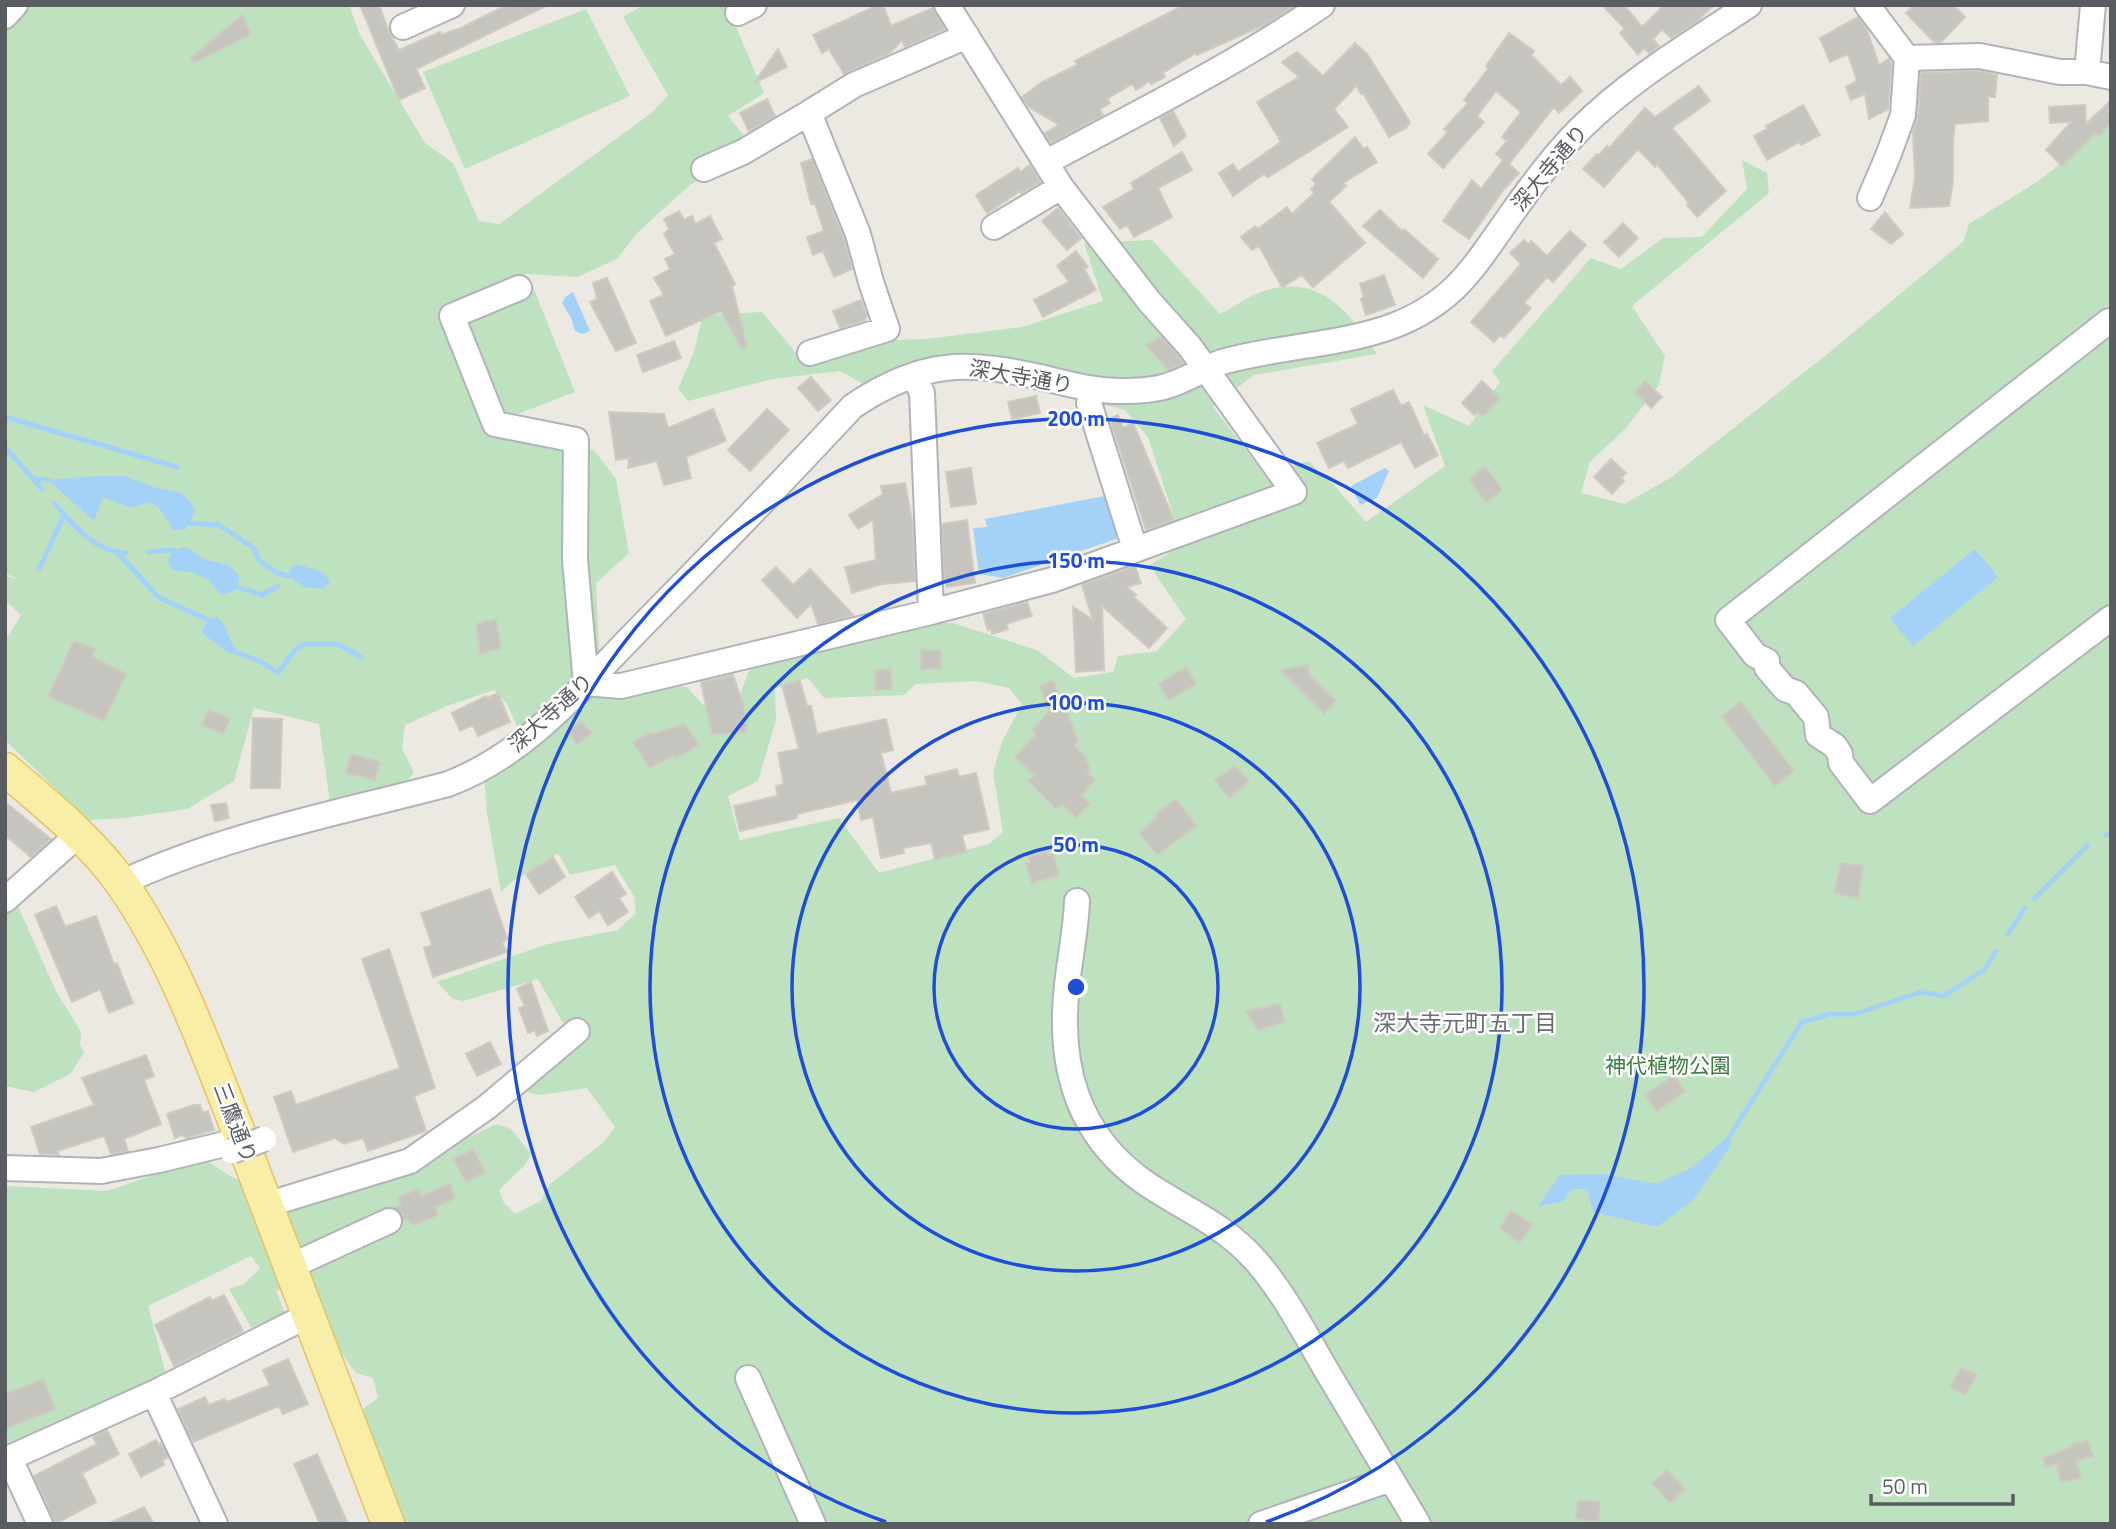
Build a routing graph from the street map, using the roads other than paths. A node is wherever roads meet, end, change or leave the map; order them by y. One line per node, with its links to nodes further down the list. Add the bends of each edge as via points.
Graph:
1 (15, 5): 8 (street)
2 (452, 5): 9 (street)
3 (947, 5): 10 (street)
4 (1322, 5): 14 (street)
5 (1749, 5): 22 (street, 深大寺通り, via 1638,78 1578,131 1528,190 1481,260 1442,299 1375,332)
6 (1867, 5): 11 (street)
7 (2093, 5): 12 (street)
8 (5, 16)
9 (403, 27)
10 (967, 36): 13 (street, via 854,85); 14 (street)
11 (1908, 58): 12 (street, via 1980,56 2060,72); 17 (street, via 1903,115)
12 (2099, 74)
13 (809, 113): 15 (street); 21 (street, via 858,233 887,329)
14 (1046, 162): 16 (street)
15 (704, 169)
16 (1061, 187): 18 (street); 22 (street)
17 (1870, 198)
18 (994, 227)
19 (519, 288): 28 (street, via 452,316 495,424 576,440 575,560)
20 (2111, 323): 27 (street, via 1728,620 1755,655 1767,661 1767,668 1785,689 1796,693 1816,717 1818,735 1835,746 1841,763 1870,801)
21 (810, 353)
22 (1205, 370): 23 (street, 深大寺通り, via 1160,388 1127,391 1097,391 987,366); 25 (street, via 1294,492)
23 (914, 375): 26 (street, via 922,393); 28 (street, 深大寺通り, via 881,387 853,406)
24 (1089, 403): 25 (street)
25 (1135, 550): 26 (street, via 1052,580)
26 (931, 612): 28 (street, via 621,686)
27 (2111, 618)
28 (586, 683): 31 (street, 深大寺通り, via 517,746 472,775 214,847)
29 (5, 769): 30 (main road, 三鷹通り)
30 (78, 835): 31 (main road, 三鷹通り); 32 (street)
31 (121, 883): 35 (main road, 三鷹通り, via 177,979)
32 (5, 900)
33 (1077, 901): 44 (street, via 1065,1045 1068,1068 1088,1124 1126,1168 1217,1225 1256,1261 1293,1312)
34 (577, 1031): 37 (street, via 487,1107 410,1161)
35 (246, 1143): 36 (street, via 101,1171); 37 (main road, 三鷹通り)
36 (5, 1168)
37 (268, 1207): 40 (main road, 三鷹通り)
38 (389, 1221): 39 (street)
39 (302, 1261)
40 (309, 1315): 42 (street); 47 (main road, 三鷹通り)
41 (748, 1378): 48 (street)
42 (154, 1393): 43 (street); 46 (street)
43 (8, 1460): 45 (street)
44 (1391, 1479): 49 (street); 50 (street)
45 (40, 1524)
46 (215, 1524)
47 (388, 1524)
48 (813, 1524)
49 (1261, 1524)
50 (1418, 1524)

